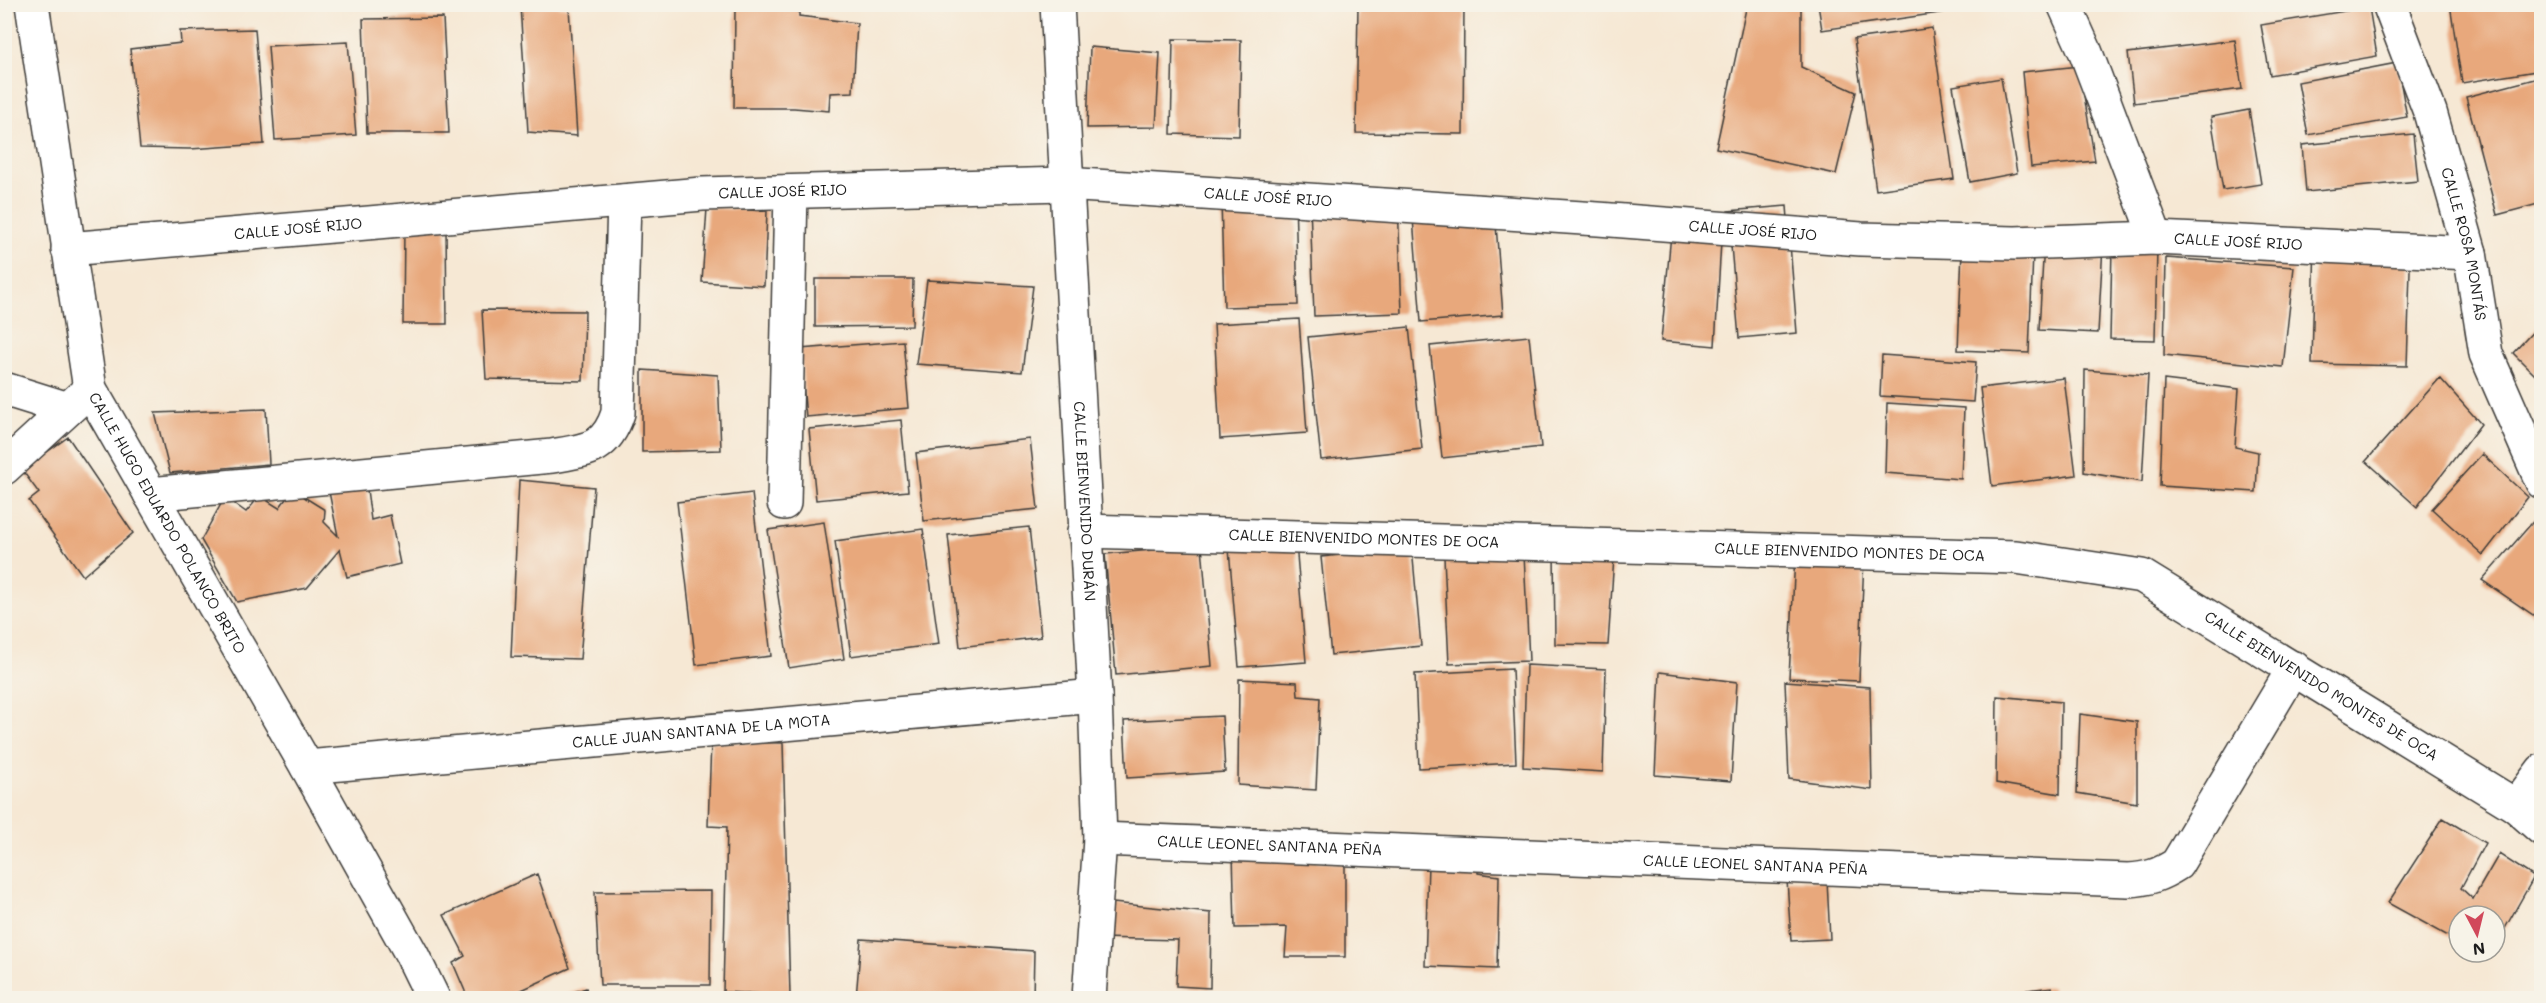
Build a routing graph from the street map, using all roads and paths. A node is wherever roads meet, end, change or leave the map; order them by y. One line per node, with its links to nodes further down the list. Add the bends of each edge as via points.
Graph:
1 (32, 4): 9 (street, CALLE HUGO EDUARDO POLANCO BRITO)
2 (1057, 4): 5 (street, CALLE BIENVENIDO DURÁN)
3 (2064, 4): 8 (street)
4 (2389, 4): 10 (street, CALLE ROSA MONTÁS, via 2430,112)
5 (1065, 184): 6 (street, CALLE JOSÉ RIJO); 8 (street, CALLE JOSÉ RIJO, via 1861,239 2015,243); 17 (street, CALLE BIENVENIDO DURÁN)
6 (791, 192): 7 (street, CALLE JOSÉ RIJO); 16 (street)
7 (624, 201): 9 (street, CALLE JOSÉ RIJO); 15 (street, via 618,413 604,442 586,450 552,456)
8 (2156, 238): 10 (street, CALLE JOSÉ RIJO)
9 (68, 249): 12 (street, CALLE HUGO EDUARDO POLANCO BRITO)
10 (2470, 253): 14 (street, CALLE ROSA MONTÁS, via 2486,354)
11 (4, 389): 12 (street)
12 (79, 399): 13 (street); 15 (street, CALLE HUGO EDUARDO POLANCO BRITO)
13 (4, 468)
14 (2541, 482)
15 (150, 494): 20 (street, CALLE HUGO EDUARDO POLANCO BRITO)
16 (784, 503)
17 (1084, 531): 18 (street, CALLE BIENVENIDO MONTES DE OCA, via 2016,557 2142,576); 19 (street, CALLE BIENVENIDO DURÁN)
18 (2294, 668): 22 (street, CALLE BIENVENIDO MONTES DE OCA); 24 (street, CALLE LEONEL SANTANA PEÑA, via 2176,864 2145,879)
19 (1095, 696): 20 (street, CALLE JUAN SANTANA DE LA MOTA); 24 (street, CALLE BIENVENIDO DURÁN)
20 (307, 767): 25 (street, CALLE HUGO EDUARDO POLANCO BRITO)
21 (2541, 771): 22 (street)
22 (2516, 806): 23 (street, CALLE BIENVENIDO MONTES DE OCA)
23 (2541, 828)
24 (1100, 839): 26 (street, CALLE BIENVENIDO DURÁN)
25 (433, 999)
26 (1089, 999)

